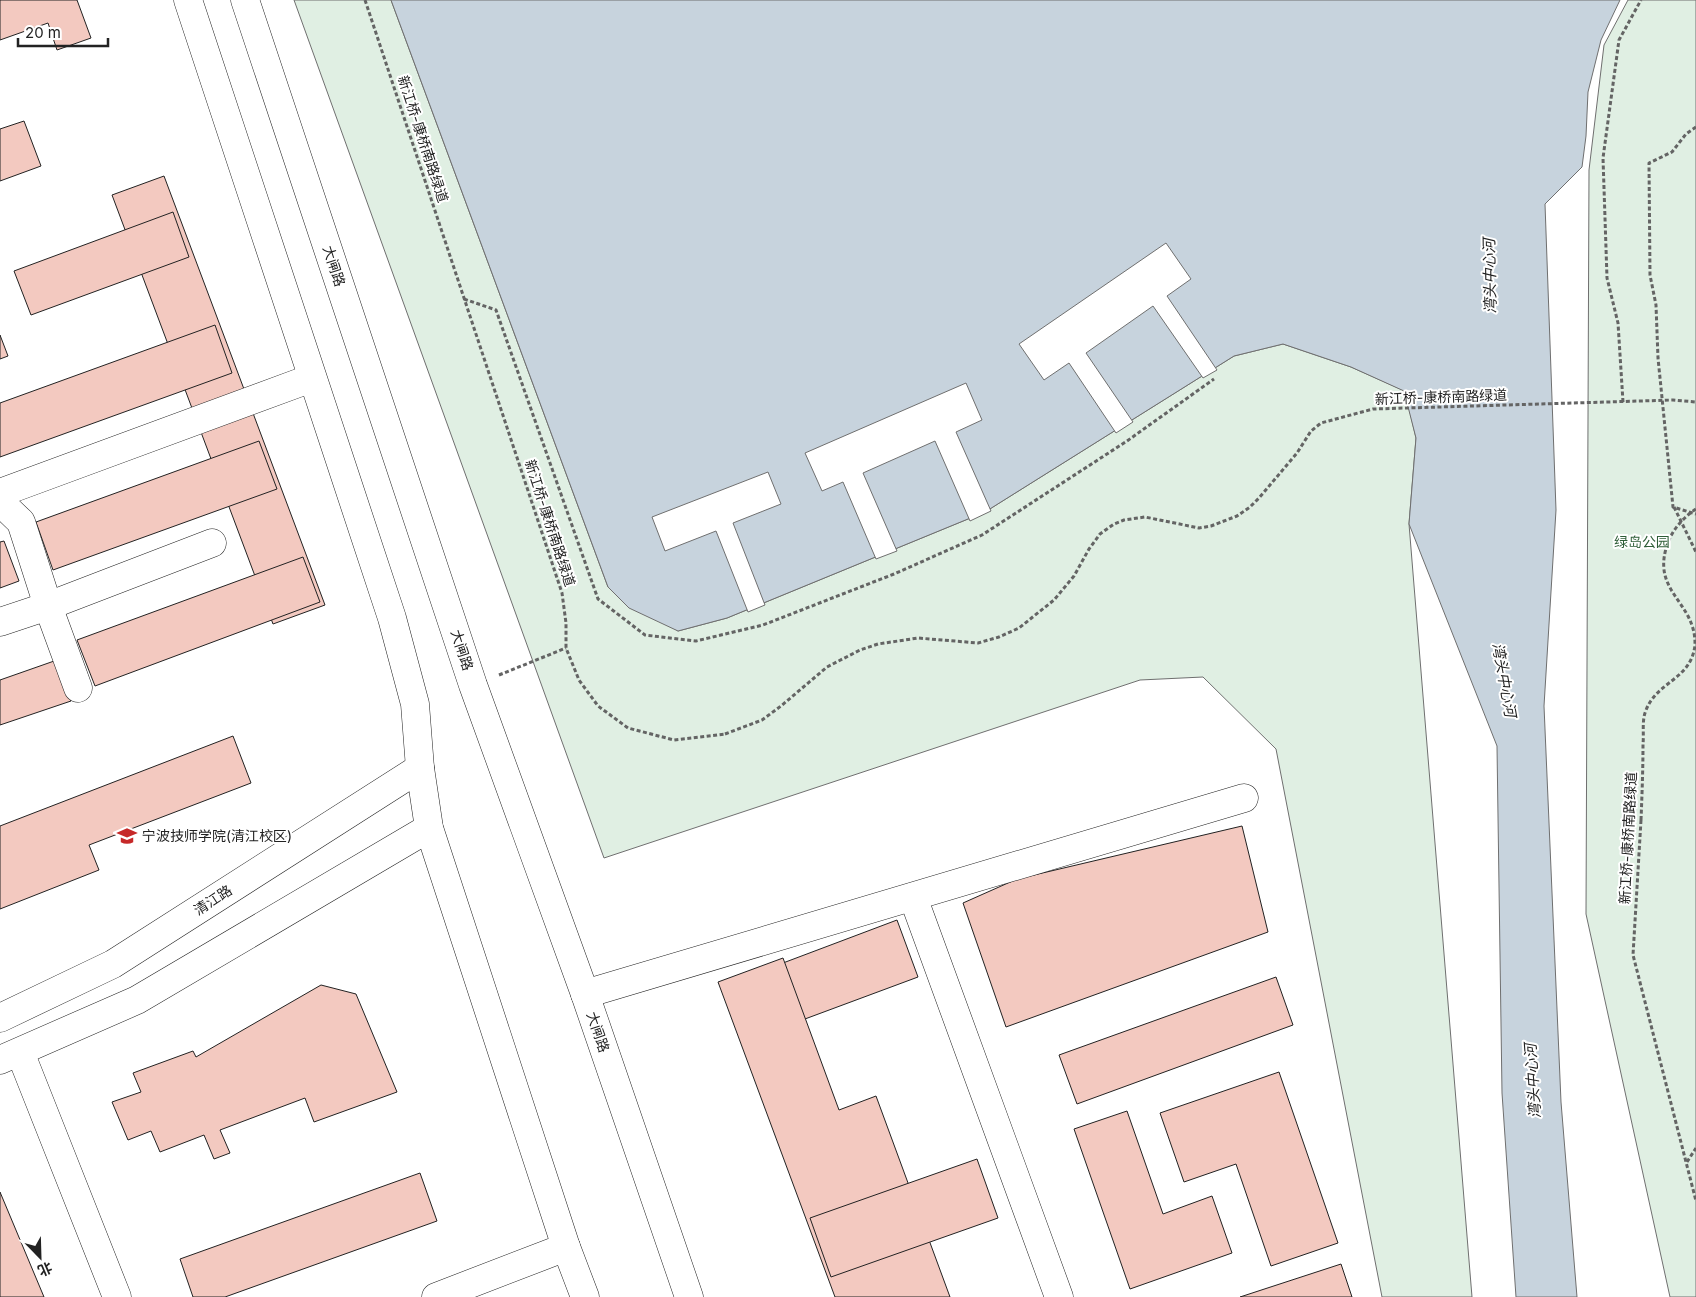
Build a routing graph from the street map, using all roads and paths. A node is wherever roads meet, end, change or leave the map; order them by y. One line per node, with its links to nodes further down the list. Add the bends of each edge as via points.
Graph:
1 (188, 0): 7 (main road)
2 (245, 0): 25 (main road, 大闸路, via 473,685)
3 (365, 0): 6 (path, 新江桥-康桥南路绿道)
4 (1641, 0): 9 (path, via 1619,40 1603,158 1607,278 1618,323)
5 (1696, 127): 13 (path, via 1672,152 1649,163 1650,275 1656,305)
6 (464, 299): 8 (path, via 496,310 598,599 645,635 696,641 763,625 982,536 1127,441); 9 (path, 新江桥-康桥南路绿道, bridge, via 562,593 566,648 579,680 598,706 628,728 674,740 725,734 762,720 827,667 869,647 918,638 978,643 999,638 1018,628 1054,600 1074,576 1100,534 1119,522 1145,517 1199,528 1237,516 1259,498 1321,423 1373,409)
7 (312, 378): 11 (main road); 21 (main road, via 392,618 415,704)
8 (1214, 379)
9 (1623, 402): 10 (path, 新江桥-康桥南路绿道, bridge)
10 (1696, 402)
11 (0, 493)
12 (0, 502): 18 (main road, via 21,522)
13 (1673, 506): 15 (path); 17 (path)
14 (1696, 509): 29 (path, 新江桥-康桥南路绿道, bridge, via 1671,536 1664,560 1664,573 1669,585 1691,617 1695,645 1687,669 1656,692 1644,714 1633,955)
15 (1696, 514)
16 (212, 543): 18 (main road)
17 (1696, 552)
18 (48, 606): 19 (main road); 20 (main road)
19 (0, 622)
20 (78, 688)
21 (420, 768): 23 (main road); 26 (main road, 清江路, via 113,964)
22 (1244, 798): 24 (main road)
23 (430, 828): 27 (main road, via 137,1000); 32 (main road)
24 (913, 897): 25 (main road); 37 (main road)
25 (585, 994): 36 (main road, 大闸路)
26 (0, 1018)
27 (10, 1056): 33 (main road)
28 (1696, 1148): 29 (path)
29 (1687, 1163): 30 (path, 新江桥-康桥南路绿道)
30 (1694, 1188): 31 (path, 新江桥-康桥南路绿道)
31 (1696, 1200)
32 (566, 1247): 34 (main road); 35 (main road)
33 (117, 1297)
34 (436, 1297)
35 (585, 1297)
36 (688, 1297)
37 (1059, 1297)

